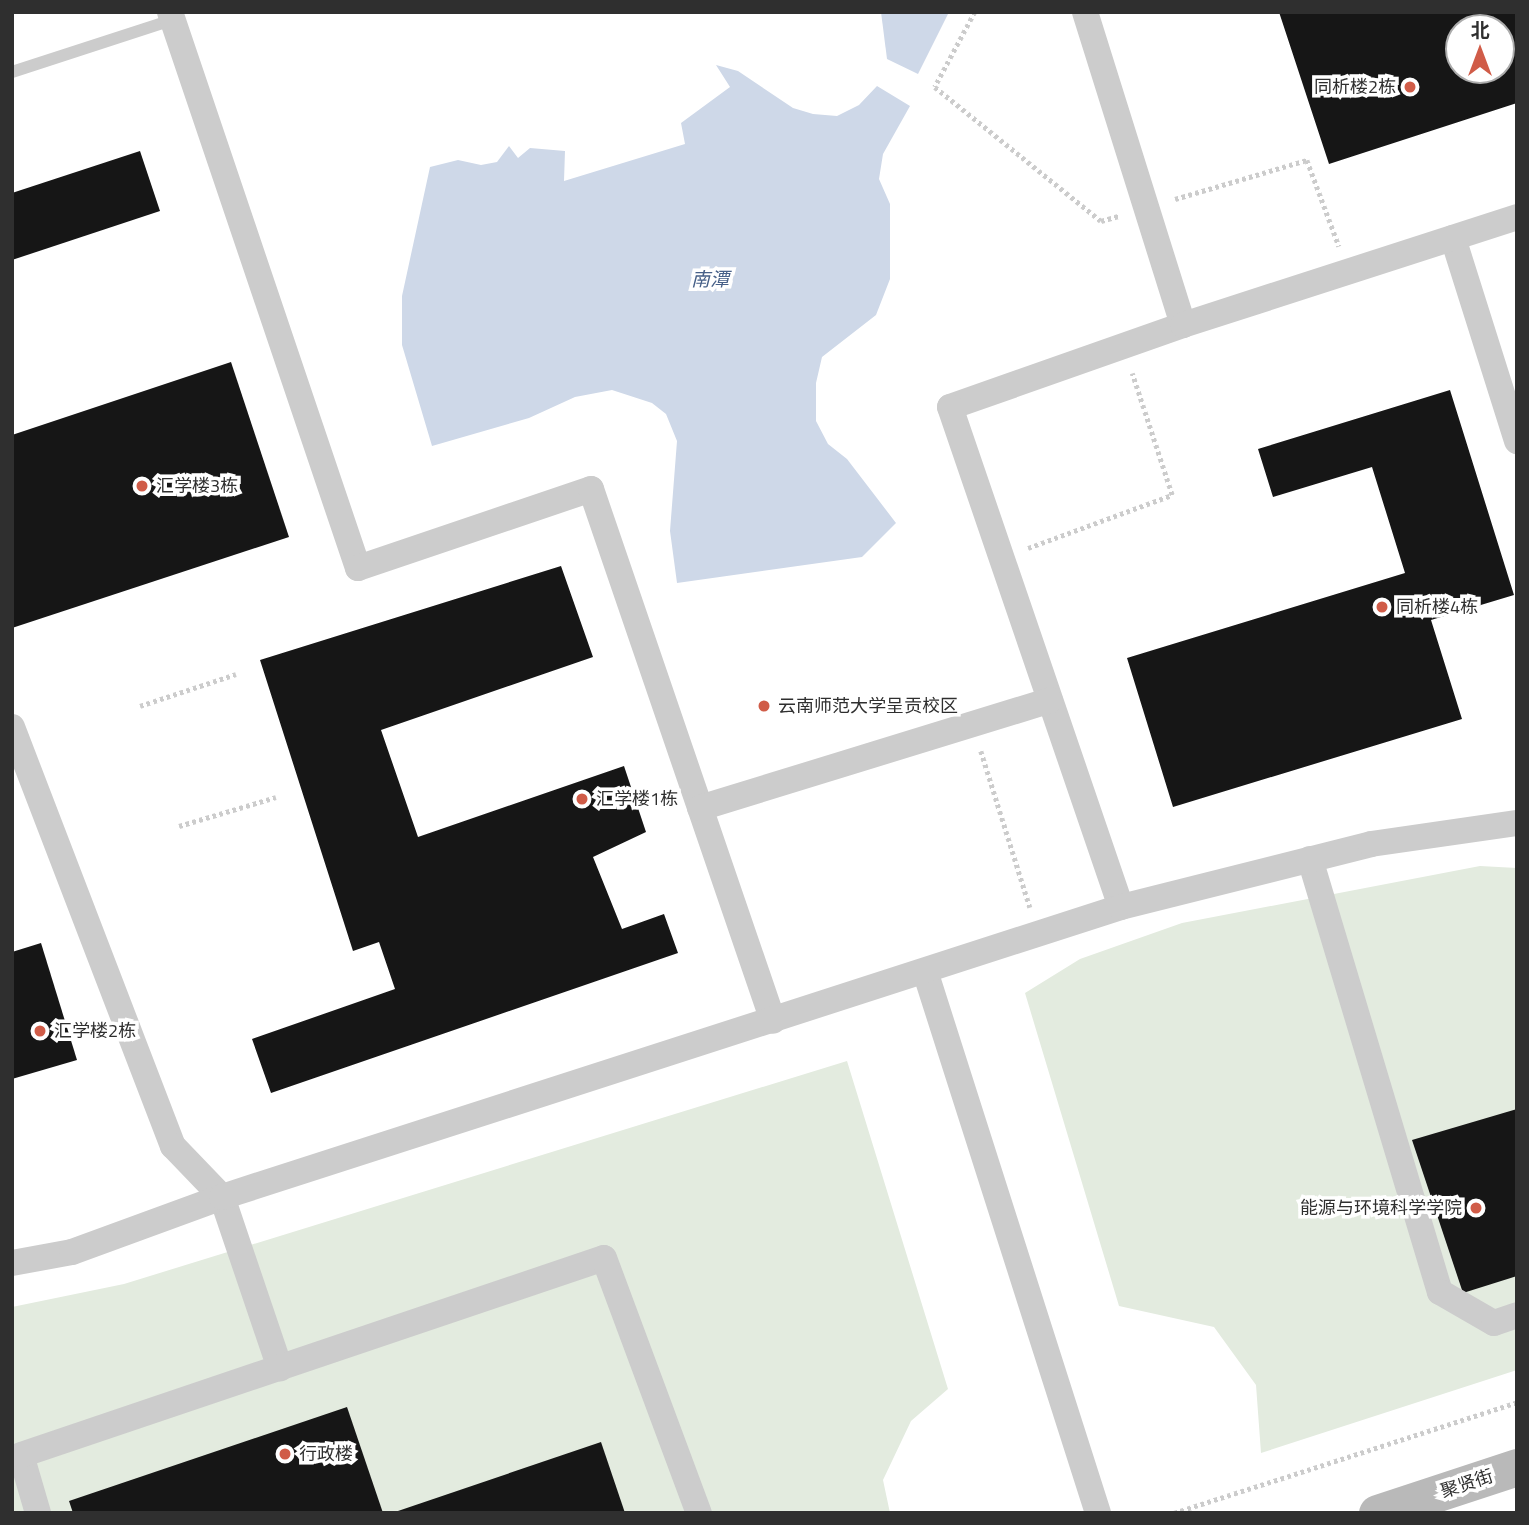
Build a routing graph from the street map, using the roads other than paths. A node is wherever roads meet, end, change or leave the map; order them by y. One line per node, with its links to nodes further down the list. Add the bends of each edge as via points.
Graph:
1 (1085, 12): 6 (street)
2 (174, 15): 3 (lane); 10 (street, via 358,568 591,489)
3 (12, 72)
4 (1517, 217): 5 (street)
5 (1453, 238): 6 (street); 7 (street)
6 (1183, 325): 8 (street, via 950,407)
7 (1517, 441)
8 (1050, 700): 10 (street); 13 (street)
9 (12, 727): 16 (street, via 173,1146)
10 (700, 808): 15 (street)
11 (1517, 823): 12 (street, via 1371,844)
12 (1310, 859): 13 (street); 18 (street, via 1440,1292 1494,1322)
13 (1121, 907): 14 (street)
14 (925, 971): 15 (street); 23 (street)
15 (773, 1021): 16 (street)
16 (222, 1197): 17 (street, via 72,1252); 19 (street)
17 (12, 1263)
18 (1517, 1315)
19 (279, 1368): 21 (street, via 21,1455); 22 (street, via 604,1258)
20 (1517, 1467): 24 (main road, 聚贤街)
21 (38, 1513)
22 (699, 1513)
23 (1098, 1513)
24 (1377, 1513)

